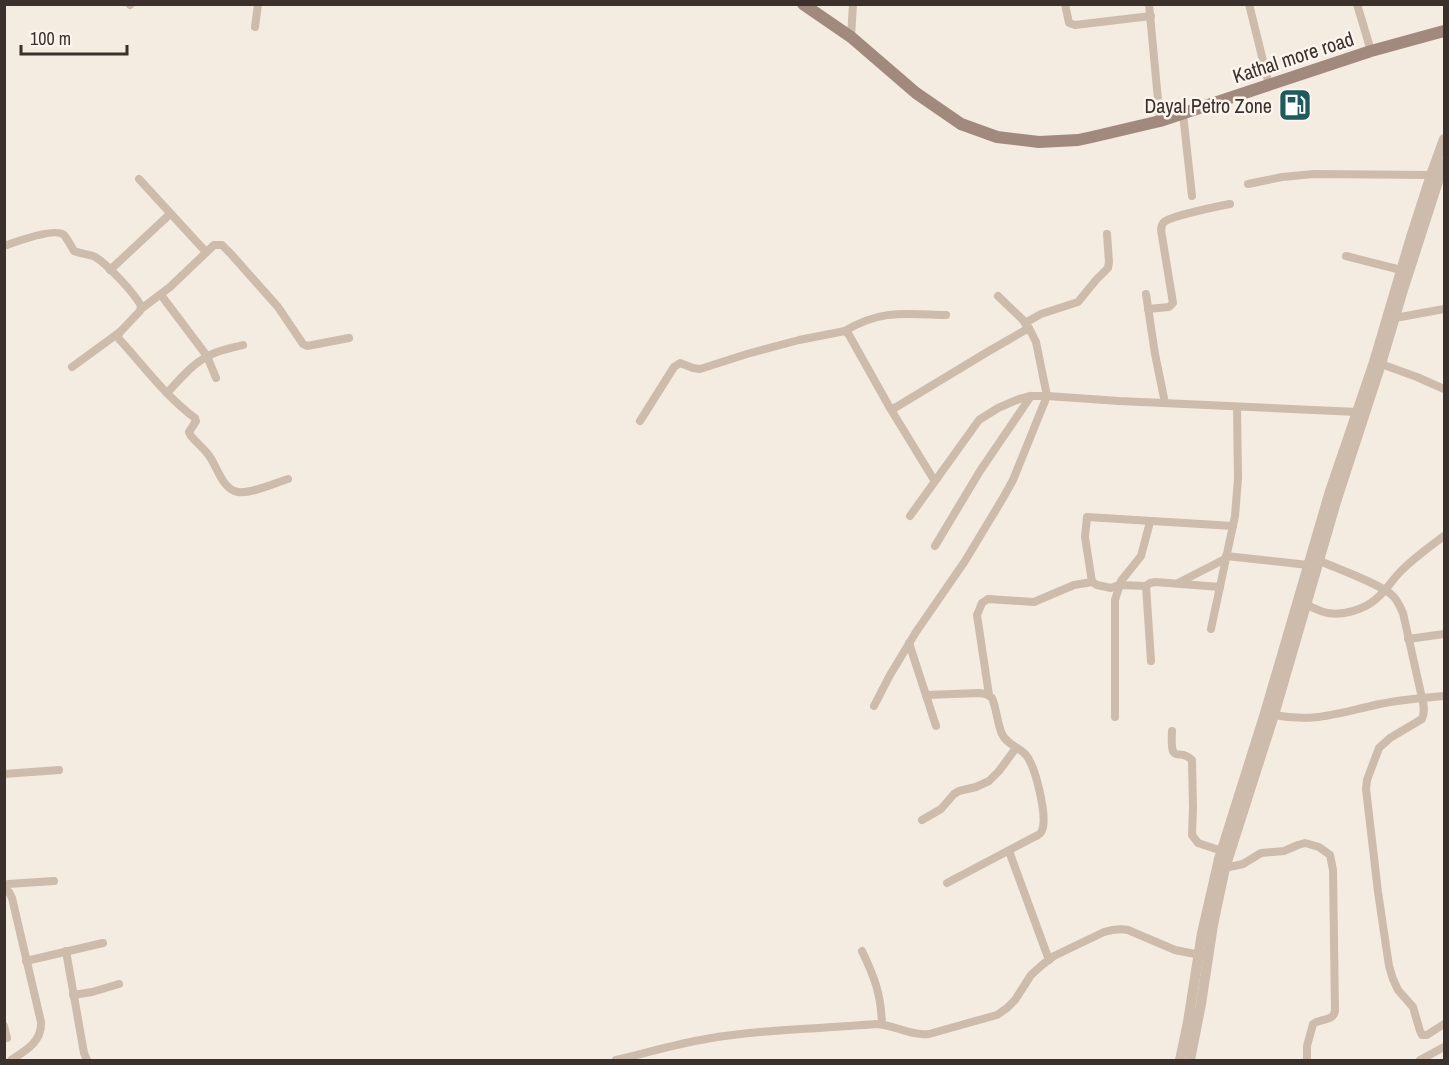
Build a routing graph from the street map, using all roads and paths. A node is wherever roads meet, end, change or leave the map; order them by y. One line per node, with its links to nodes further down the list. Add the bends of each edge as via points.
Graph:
1 (258, 4): 9 (street)
2 (803, 4): 11 (main road, Kathal more road)
3 (853, 4): 11 (street)
4 (1065, 4): 8 (street, via 1069,23 1075,25)
5 (1149, 4): 8 (street)
6 (1249, 4): 13 (street)
7 (1357, 4): 12 (street)
8 (1151, 16): 15 (street)
9 (255, 27)
10 (1444, 32): 12 (main road, Kathal more road)
11 (850, 37): 15 (main road, Kathal more road, via 916,93 961,124 997,137 1039,142 1078,140)
12 (1371, 51): 13 (main road, Kathal more road)
13 (1269, 85): 14 (main road, Kathal more road)
14 (1184, 114): 15 (main road, Kathal more road); 21 (street)
15 (1160, 121)
16 (1444, 139): 20 (street)
17 (1444, 163): 20 (street)
18 (139, 179): 23 (street)
19 (1248, 184): 20 (street, via 1314,174)
20 (1435, 184): 29 (street); 37 (street)
21 (1192, 196)
22 (1230, 204): 34 (street, via 1163,223 1173,303)
23 (170, 214): 26 (street); 28 (street)
24 (1107, 234): 38 (street, via 1108,268 1077,303 1041,314)
25 (4, 246): 28 (street, via 61,233 74,251 93,256)
26 (206, 252): 31 (street); 41 (street, via 214,245 222,245 278,307 303,345)
27 (1346, 256): 29 (street)
28 (110, 270): 33 (street)
29 (1401, 270): 54 (street)
30 (1146, 294): 34 (street)
31 (161, 295): 33 (street); 43 (street)
32 (998, 296): 38 (street)
33 (141, 309): 40 (street)
34 (1148, 309): 51 (street)
35 (1444, 309): 37 (street)
36 (946, 315): 39 (street, via 888,314)
37 (1395, 318): 44 (street)
38 (1027, 326): 50 (street, via 1036,342); 53 (street)
39 (845, 331): 53 (street); 55 (street, via 700,369 679,363)
40 (120, 332): 45 (street); 48 (street, via 120,340)
41 (349, 338)
42 (243, 345): 43 (street)
43 (207, 356): 46 (street); 48 (street)
44 (1382, 364): 47 (street); 64 (street)
45 (72, 367)
46 (216, 378)
47 (1444, 390)
48 (167, 393): 56 (street, via 195,418 191,436 210,455 222,480 232,490 246,492)
49 (1031, 396): 50 (street); 57 (street, via 1013,401 979,420); 62 (street)
50 (1047, 396): 51 (street); 76 (street, via 1004,498)
51 (1165, 404): 52 (street)
52 (1238, 407): 54 (street); 60 (street, via 1238,479)
53 (890, 408): 57 (street)
54 (1358, 412): 65 (street)
55 (640, 421)
56 (288, 479)
57 (934, 480): 58 (street)
58 (910, 516)
59 (1150, 522): 60 (street); 66 (street, via 1087,517 1085,537); 68 (street, via 1141,556)
60 (1233, 525): 63 (street)
61 (1444, 536): 71 (street, via 1415,558)
62 (935, 546)
63 (1226, 557): 65 (street); 67 (street); 70 (street)
64 (1320, 561): 71 (street); 72 (street)
65 (1308, 565): 92 (street)
66 (1092, 582): 68 (street, via 1111,588); 79 (street, via 1074,585 1034,602 988,599 982,603 977,615)
67 (1176, 584): 69 (street, via 1155,582); 70 (street)
68 (1119, 585): 69 (street); 84 (street, via 1114,608)
69 (1146, 586): 77 (street)
70 (1220, 587): 73 (street)
71 (1385, 590): 72 (street, via 1370,604 1349,612 1328,613); 75 (street, via 1400,605)
72 (1307, 605): 83 (street)
73 (1211, 629)
74 (1444, 634): 75 (street)
75 (1408, 639): 81 (street)
76 (909, 643): 78 (street); 82 (street)
77 (1151, 661)
78 (926, 695): 79 (street); 85 (street)
79 (989, 695): 87 (street, via 994,700 1000,731)
80 (1444, 696): 81 (street)
81 (1422, 698): 83 (street, via 1323,717); 106 (street, via 1422,719 1379,748 1366,789 1392,980 1413,1006 1422,1035)
82 (874, 706)
83 (1274, 715): 93 (street)
84 (1115, 717)
85 (936, 726)
86 (1172, 731): 92 (street, via 1174,753 1192,760 1192,835 1198,843)
87 (1016, 748): 90 (street, via 989,781 959,791 941,809); 91 (street, via 1029,758 1037,777 1044,824 1040,834)
88 (59, 770): 89 (street)
89 (4, 774)
90 (922, 820)
91 (1009, 851): 95 (street); 101 (street)
92 (1222, 851): 100 (street)
93 (1225, 868): 114 (street); 115 (street, via 1243,864 1261,853 1284,851 1305,843 1319,846 1330,855 1335,1011 1332,1017 1313,1024)
94 (54, 881): 96 (street)
95 (947, 883)
96 (4, 887): 102 (street, via 12,898)
97 (102, 943): 98 (street)
98 (66, 951): 102 (street); 104 (street)
99 (862, 951): 105 (street, via 881,998)
100 (1200, 955): 101 (street, via 1175,951 1120,929 1104,932); 113 (street)
101 (1049, 960): 105 (street, via 997,1015 920,1035)
102 (26, 961): 110 (street, via 41,1030 33,1044)
103 (119, 984): 104 (street)
104 (74, 995): 111 (street)
105 (882, 1024): 112 (street, via 718,1037)
106 (1444, 1024)
107 (4, 1026): 108 (street)
108 (7, 1038)
109 (1444, 1047): 116 (street)
110 (11, 1060)
111 (87, 1060)
112 (616, 1060)
113 (1180, 1060)
114 (1190, 1060)
115 (1307, 1060)
116 (1420, 1060)

